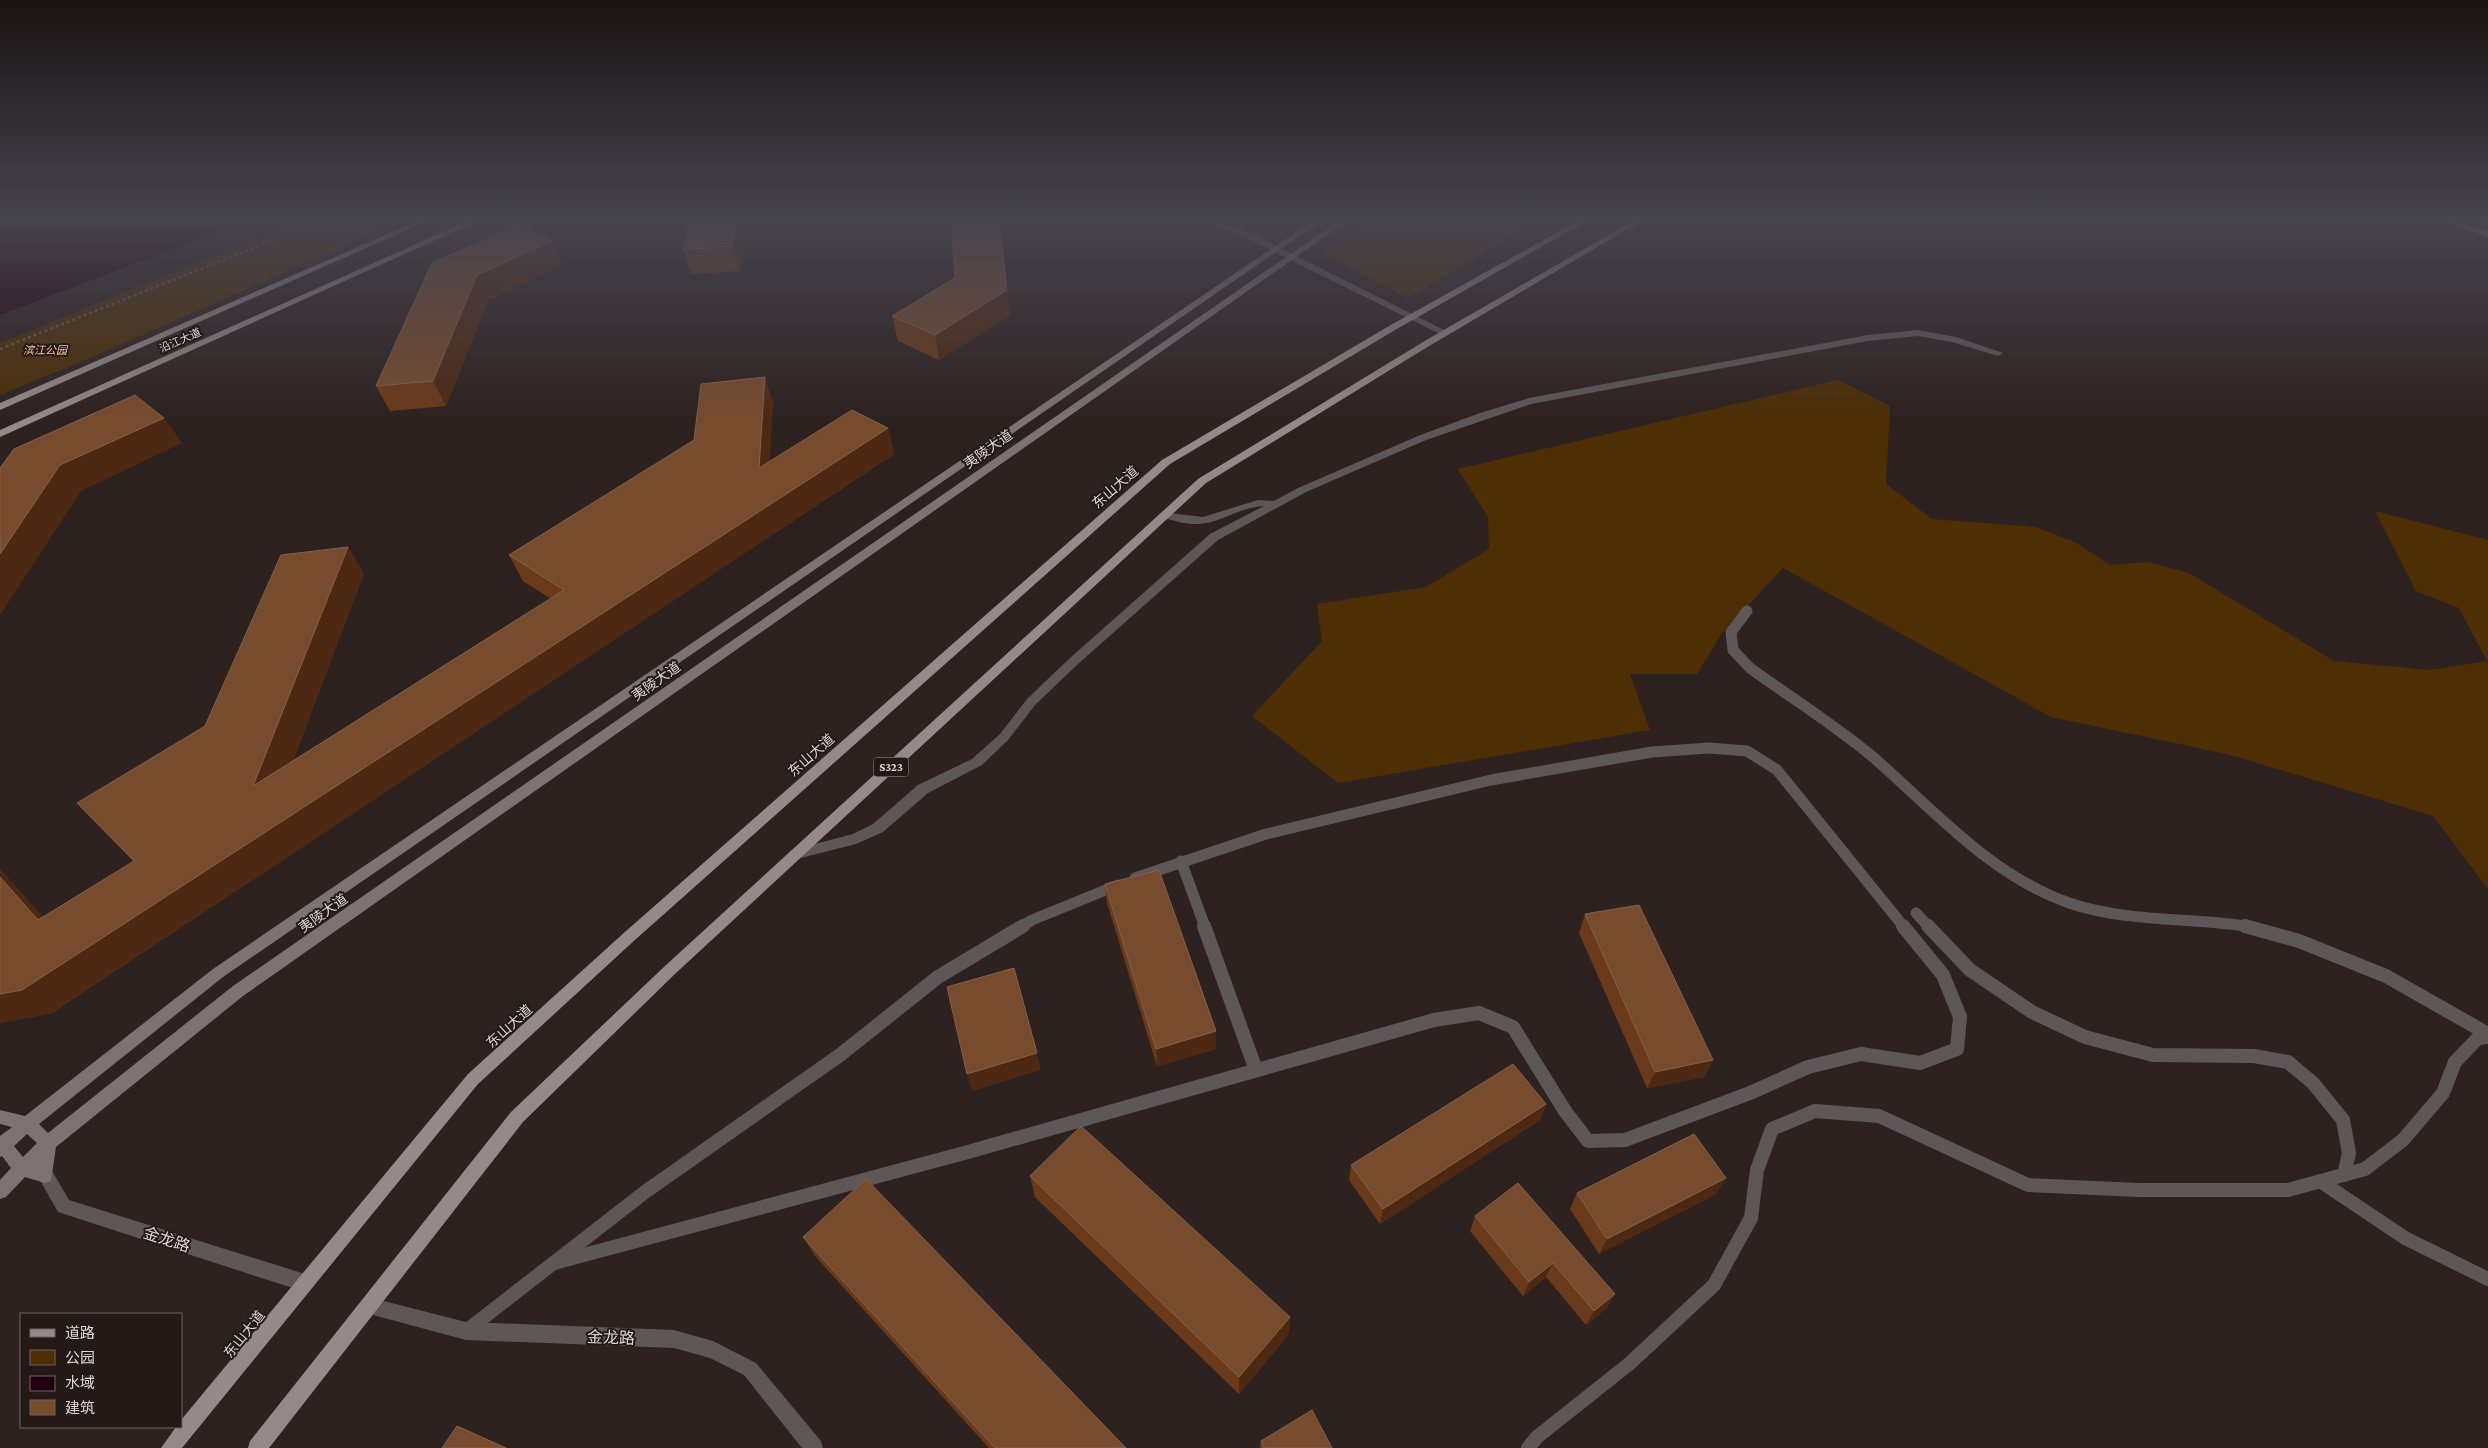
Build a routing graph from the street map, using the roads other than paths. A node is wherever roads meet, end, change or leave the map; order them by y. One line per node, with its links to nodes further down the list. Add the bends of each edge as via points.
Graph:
1 (274, 287): 11 (main road, 沿江大道)
2 (328, 287): 12 (main road, 沿江大道)
3 (1221, 287): 22 (main road, 夷陵大道, via 218,973)
4 (1248, 287): 23 (main road, 夷陵大道, via 238,991)
5 (1353, 287): 8 (street)
6 (1465, 287): 8 (main road, 东山大道)
7 (1525, 287): 9 (main road, S323)
8 (1412, 316): 9 (street); 32 (main road, 东山大道, via 1166,462 638,928 473,1079)
9 (1445, 333): 14 (main road, S323, via 1202,481)
10 (1998, 352): 13 (street, via 1918,333 1868,338 1529,401 1422,438)
11 (0, 407)
12 (0, 434)
13 (1273, 504): 14 (street, via 1255,503 1208,520 1185,520); 16 (street, via 1214,537 1138,603 1031,702 1004,737 977,762 923,789 878,828 856,839)
14 (1166, 514): 16 (main road, S323)
15 (1747, 611): 19 (lane, via 1731,632 1733,650 1750,668 1871,756 1980,854 2027,885 2070,903 2134,918 2223,922 2254,927 2299,941 2386,976)
16 (797, 854): 33 (main road, S323, via 517,1117)
17 (1181, 861): 20 (lane); 20 (lane, via 1266,834 1491,780 1652,752 1709,748 1747,751 1777,770 1943,975 1960,1017 1957,1049 1920,1063 1861,1054 1808,1067 1625,1140 1588,1141 1565,1111 1513,1026 1479,1014 1434,1020); 30 (lane, via 1032,920 938,977 840,1055 645,1192)
18 (1916, 913): 26 (lane, via 1970,970 2032,1012 2085,1037 2153,1055 2254,1056 2288,1062 2313,1083 2343,1120 2349,1153)
19 (2488, 1035): 26 (lane, via 2478,1038 2455,1062 2443,1093 2403,1140 2365,1169)
20 (1256, 1070): 30 (lane, via 968,1152)
21 (0, 1117): 22 (main road)
22 (27, 1124): 23 (main road); 24 (main road, 夷陵大道)
23 (48, 1143): 25 (main road, 夷陵大道); 27 (main road)
24 (1, 1146): 25 (main road)
25 (22, 1169): 27 (main road); 29 (main road, 夷陵大道)
26 (2344, 1175): 28 (lane)
27 (45, 1176): 32 (street, 金龙路, via 64,1206)
28 (2320, 1181): 31 (lane, via 2405,1238); 38 (lane, via 2288,1190 2139,1190 2028,1185 1879,1116 1815,1111 1772,1129 1757,1170 1751,1218 1714,1285 1629,1364 1537,1437)
29 (0, 1191)
30 (554, 1263): 34 (lane)
31 (2488, 1279)
32 (305, 1283): 35 (main road, 东山大道)
33 (368, 1306): 34 (street, 金龙路); 36 (main road, S323)
34 (466, 1331): 37 (street, 金龙路, via 674,1339 713,1350 750,1369)
35 (170, 1448)
36 (257, 1448)
37 (814, 1448)
38 (1528, 1448)

